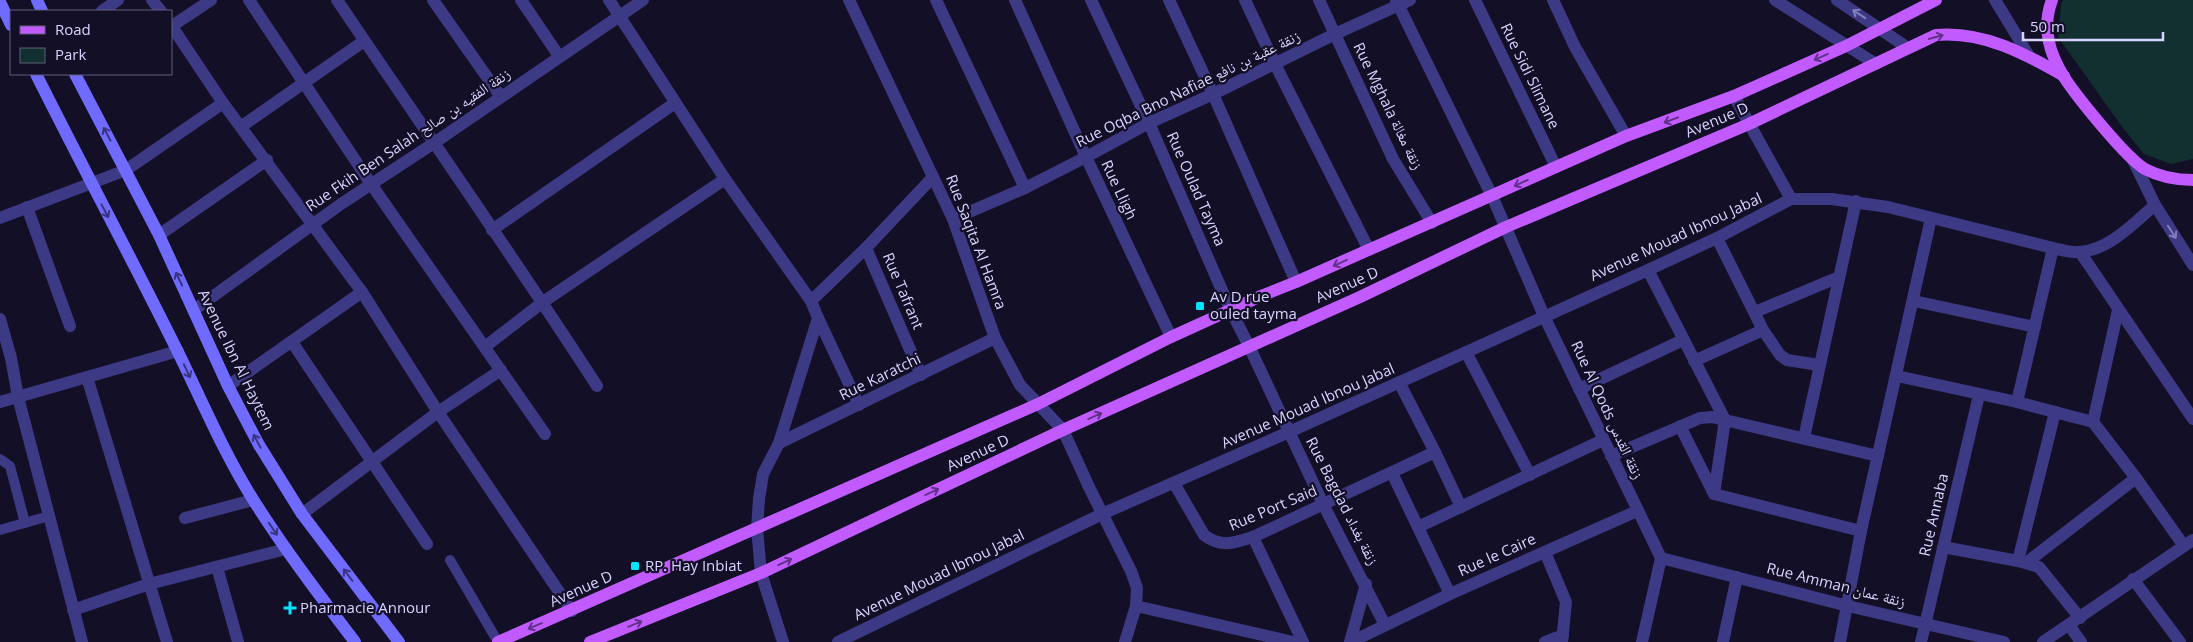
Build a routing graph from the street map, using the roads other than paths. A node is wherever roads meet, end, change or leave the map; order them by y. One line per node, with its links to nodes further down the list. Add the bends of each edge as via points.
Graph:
1 (118, 0): 26 (street)
2 (152, 0): 27 (street)
3 (211, 0): 30 (street)
4 (249, 0): 43 (street)
5 (337, 0): 33 (street)
6 (433, 0): 46 (street)
7 (521, 0): 36 (street)
8 (609, 0): 28 (street)
9 (642, 0): 28 (street, Rue Fkih Ben Salah زنقة الفقيه بن صالح)
10 (849, 0): 59 (street, Rue Saqita Al Hamra)
11 (936, 0): 64 (street)
12 (1015, 0): 54 (street, Rue Lligh)
13 (1091, 0): 49 (street, Rue Oulad Tayma)
14 (1169, 0): 44 (street)
15 (1245, 0): 38 (street)
16 (1319, 0): 32 (street, Rue Mghala زنقة مغالة)
17 (1475, 0): 57 (street, Rue Sidi Slimane)
18 (1552, 0): 52 (street)
19 (1775, 0): 34 (street)
20 (1837, 0): 31 (street, one-way to 20)
21 (1936, 0): 31 (main road, Avenue D)
22 (1995, 0): 37 (street)
23 (2052, 0): 42 (main road, via 2047,21 2049,42)
24 (0, 2): 29 (main road)
25 (1402, 2): 32 (street, Rue Oqba Bno Nafiae زنقة عقبة بن نافع); 65 (street, Rue Al Qods زنقة القدس)
26 (103, 10)
27 (160, 10)
28 (620, 15): 36 (street, Rue Fkih Ben Salah زنقة الفقيه بن صالح); 48 (street)
29 (10, 23)
30 (172, 26): 47 (street)
31 (1880, 27): 34 (main road, Avenue D); 35 (street)
32 (1335, 34): 38 (street, Rue Oqba Bno Nafiae زنقة عقبة بن نافع); 73 (street, Rue Mghala زنقة مغالة, via 1393,158)
33 (364, 41): 43 (street); 53 (street)
34 (1846, 46): 39 (street); 45 (main road, Avenue D, one-way to 45)
35 (1908, 48): 37 (main road, Avenue D, one-way to 37, via 1936,35 1954,34 1984,38); 39 (main road, Avenue D)
36 (559, 56): 46 (street, Rue Fkih Ben Salah زنقة الفقيه بن صالح)
37 (2029, 56): 42 (main road, Avenue D)
38 (1275, 64): 44 (street, Rue Oqba Bno Nafiae زنقة عقبة بن نافع); 81 (street)
39 (1876, 64): 50 (main road, Avenue D)
40 (36, 75): 62 (main road)
41 (76, 75): 58 (main road, Avenue Ibn Al Haytem, one-way to 41)
42 (2064, 76): 55 (main road)
43 (303, 83): 51 (street); 63 (street)
44 (1213, 94): 49 (street, Rue Oqba Bno Nafiae زنقة عقبة بن نافع); 86 (street)
45 (1734, 96): 50 (street); 52 (main road, Avenue D, one-way to 52)
46 (501, 97): 53 (street, Rue Fkih Ben Salah زنقة الفقيه بن صالح)
47 (223, 103): 51 (street); 58 (street)
48 (675, 103): 60 (street); 76 (street)
49 (1149, 123): 54 (street, Rue Oqba Bno Nafiae زنقة عقبة بن نافع); 93 (street, Rue Oulad Tayma)
50 (1749, 124): 66 (street); 75 (main road, Avenue D)
51 (242, 126): 56 (street)
52 (1626, 136): 57 (main road, Avenue D)
53 (434, 143): 63 (street, Rue Fkih Ben Salah زنقة الفقيه بن صالح); 76 (street)
54 (1086, 157): 64 (street, Rue Oqba Bno Nafiae زنقة عقبة بن نافع); 102 (street, Rue Lligh)
55 (2132, 158): 61 (main road, via 2144,169 2161,176); 68 (street)
56 (267, 160): 74 (street); 77 (street)
57 (1556, 167): 65 (main road, Avenue D, one-way to 65)
58 (126, 170): 62 (street); 77 (main road, Avenue Ibn Al Haytem)
59 (934, 177): 72 (street, Rue Saqita Al Hamra); 79 (street)
60 (724, 179): 88 (street); 90 (street)
61 (2193, 180)
62 (91, 184): 69 (street); 107 (main road, one-way to 107)
63 (371, 184): 74 (street, Rue Fkih Ben Salah زنقة الفقيه بن صالح); 105 (street)
64 (1025, 188): 72 (street, Rue Oqba Bno Nafiae زنقة عقبة بن نافع)
65 (1492, 196): 73 (main road, Avenue D); 75 (street, Rue Al Qods زنقة القدس)
66 (1791, 199): 67 (street); 78 (street, Avenue Mouad Ibnou Jabal)
67 (1856, 201): 71 (street); 85 (street)
68 (2155, 205): 82 (street, via 2124,232 2095,248); 83 (street, one-way to 83)
69 (27, 207): 70 (street); 98 (street)
70 (0, 218)
71 (1932, 218): 80 (street); 89 (street)
72 (953, 219): 101 (street, Rue Saqita Al Hamra)
73 (1432, 223): 81 (main road, Avenue D)
74 (313, 224): 87 (street); 91 (street, Rue Fkih Ben Salah زنقة الفقيه بن صالح)
75 (1506, 228): 95 (street, Rue Al Qods زنقة القدس); 106 (main road, Avenue D)
76 (492, 230): 90 (street)
77 (159, 235): 91 (main road, Avenue Ibn Al Haytem, one-way to 77)
78 (1717, 238): 84 (street, Avenue Mouad Ibnou Jabal); 94 (street)
79 (866, 248): 88 (street); 112 (street, Rue Tafrant)
80 (2053, 248): 82 (street); 99 (street)
81 (1369, 250): 86 (main road, Avenue D, one-way to 86)
82 (2080, 252): 92 (street)
83 (2193, 265)
84 (1648, 270): 95 (street, Avenue Mouad Ibnou Jabal); 103 (street)
85 (1839, 277): 94 (street); 110 (street)
86 (1296, 282): 93 (main road, Avenue D)
87 (362, 292): 104 (street); 125 (street)
88 (811, 301): 96 (street)
89 (1914, 301): 99 (street); 114 (street)
90 (543, 302): 105 (street); 117 (street)
91 (194, 310): 116 (main road, Avenue Ibn Al Haytem)
92 (2118, 310): 127 (street); 129 (street)
93 (1231, 311): 102 (main road, Avenue D); 106 (street, Rue Bagdad زنقة بغداد)
94 (1755, 312): 100 (street)
95 (1544, 316): 108 (street, Avenue Mouad Ibnou Jabal); 118 (street, Rue Al Qods زنقة القدس)
96 (818, 318): 124 (street); 136 (street)
97 (0, 319): 120 (street, via 12,358)
98 (70, 326)
99 (2035, 327): 122 (street)
100 (1763, 330): 109 (street); 110 (street, via 1784,358)
101 (995, 338): 112 (street, Rue Karatchi); 123 (street, Rue Saqita Al Hamra, via 1020,385)
102 (1171, 338): 123 (main road, Avenue D)
103 (1683, 340): 109 (street); 118 (street)
104 (292, 342): 116 (street); 141 (street)
105 (486, 346): 111 (street)
106 (1249, 346): 131 (main road, Avenue D, one-way to 106); 132 (street, Rue Bagdad زنقة بغداد)
107 (178, 350): 113 (street); 147 (main road, one-way to 147, via 223,447)
108 (1466, 352): 115 (street, Avenue Mouad Ibnou Jabal); 143 (street)
109 (1694, 361): 128 (street)
110 (1819, 365): 134 (street)
111 (501, 370): 125 (street); 133 (street)
112 (921, 375): 124 (street, Rue Karatchi)
113 (87, 376): 120 (street); 173 (street)
114 (1897, 376): 119 (street); 139 (street)
115 (1399, 382): 132 (street, Avenue Mouad Ibnou Jabal); 137 (street)
116 (228, 386): 151 (main road, Avenue Ibn Al Haytem, one-way to 116)
117 (597, 386)
118 (1579, 389): 135 (street, Rue Al Qods زنقة القدس)
119 (1979, 395): 122 (street); 163 (street, Rue Annaba)
120 (18, 397): 121 (street); 153 (street)
121 (0, 402)
122 (2017, 402): 126 (street)
123 (1038, 404): 131 (street, Rue Saqita Al Hamra); 157 (main road, Avenue D)
124 (859, 405): 136 (street, Rue Karatchi)
125 (438, 412): 141 (street); 179 (street)
126 (2055, 412): 129 (street); 168 (street)
127 (2193, 419)
128 (1726, 420): 130 (street, via 1700,418); 134 (street); 146 (street)
129 (2093, 422): 144 (street)
130 (1680, 426): 138 (street); 146 (street)
131 (1063, 430): 152 (street, Rue Saqita Al Hamra); 170 (main road, Avenue D, one-way to 131)
132 (1290, 432): 145 (street, Avenue Mouad Ibnou Jabal); 148 (street, Rue Bagdad زنقة بغداد)
133 (545, 434)
134 (1804, 438): 139 (street)
135 (1603, 440): 138 (street, Rue Al Qods زنقة القدس); 143 (street)
136 (779, 443): 157 (street, via 764,474)
137 (1436, 452): 142 (street, Rue Port Said); 149 (street)
138 (1611, 456): 150 (street, Rue Al Qods زنقة القدس)
139 (1878, 456): 159 (street)
140 (0, 459): 155 (lane, via 10,466)
141 (373, 462): 151 (street); 162 (street)
142 (1392, 473): 148 (street, Rue Port Said); 156 (street)
143 (1530, 475): 149 (street)
144 (2136, 478): 161 (street); 168 (street)
145 (1174, 483): 152 (street, Avenue Mouad Ibnou Jabal); 160 (street, Rue Port Said, via 1194,520 1210,540 1229,545)
146 (1714, 494): 159 (street)
147 (253, 500): 154 (street); 164 (main road, one-way to 164)
148 (1323, 504): 160 (street, Rue Port Said); 174 (street, Rue Bagdad زنقة بغداد)
149 (1461, 507): 156 (street)
150 (1637, 511): 165 (street, Rue le Caire); 166 (street, Rue Al Qods زنقة القدس)
151 (302, 514): 190 (main road, Avenue Ibn Al Haytem, one-way to 151)
152 (1102, 514): 176 (street, Rue Saqita Al Hamra, via 1135,579); 194 (street, Avenue Mouad Ibnou Jabal)
153 (49, 516): 155 (lane); 178 (street)
154 (185, 518)
155 (25, 523): 158 (lane)
156 (1418, 527): 175 (street)
157 (758, 528): 170 (street); 179 (main road, Avenue D)
158 (0, 530)
159 (1861, 531): 177 (street)
160 (1253, 537): 197 (street)
161 (2188, 543): 172 (street)
162 (427, 544)
163 (1943, 547): 168 (street); 181 (street, Rue Annaba)
164 (286, 549): 169 (street); 189 (main road)
165 (1545, 552): 175 (street, Rue le Caire); 184 (street, via 1566,602)
166 (1661, 558): 171 (street, Rue Amman زنقة عمان); 200 (street)
167 (450, 560): 191 (lane)
168 (2022, 562): 180 (street, via 2039,567)
169 (217, 567): 173 (street); 188 (street)
170 (762, 573): 192 (main road, Avenue D, one-way to 170); 193 (street)
171 (1737, 577): 177 (street, Rue Amman زنقة عمان); 201 (street)
172 (2134, 579): 180 (street); 207 (street)
173 (149, 584): 178 (street); 187 (street)
174 (1366, 584): 182 (street, Rue Bagdad زنقة بغداد); 198 (street)
175 (1450, 594): 182 (street, Rue le Caire)
176 (1136, 606): 185 (street); 195 (street, Rue Saqita Al Hamra)
177 (1848, 606): 181 (street, Rue Amman زنقة عمان); 202 (street)
178 (73, 610): 186 (street)
179 (572, 611): 191 (main road, Avenue D, one-way to 191)
180 (2080, 618): 183 (street)
181 (1925, 624): 203 (street, Rue Annaba); 204 (street, Rue Amman زنقة عمان)
182 (1386, 625): 198 (street, Rue le Caire)
183 (2069, 625): 205 (street); 206 (street)
184 (1563, 638): 199 (street)
185 (1274, 640): 196 (street)
186 (82, 642)
187 (166, 642)
188 (238, 642)
189 (355, 642)
190 (399, 642)
191 (498, 642)
192 (590, 642)
193 (783, 642)
194 (838, 642)
195 (1125, 642)
196 (1293, 642)
197 (1303, 642)
198 (1351, 642)
199 (1545, 642)
200 (1642, 642)
201 (1723, 642)
202 (1840, 642)
203 (1921, 642)
204 (2004, 642)
205 (2043, 642)
206 (2081, 642)
207 (2180, 642)

